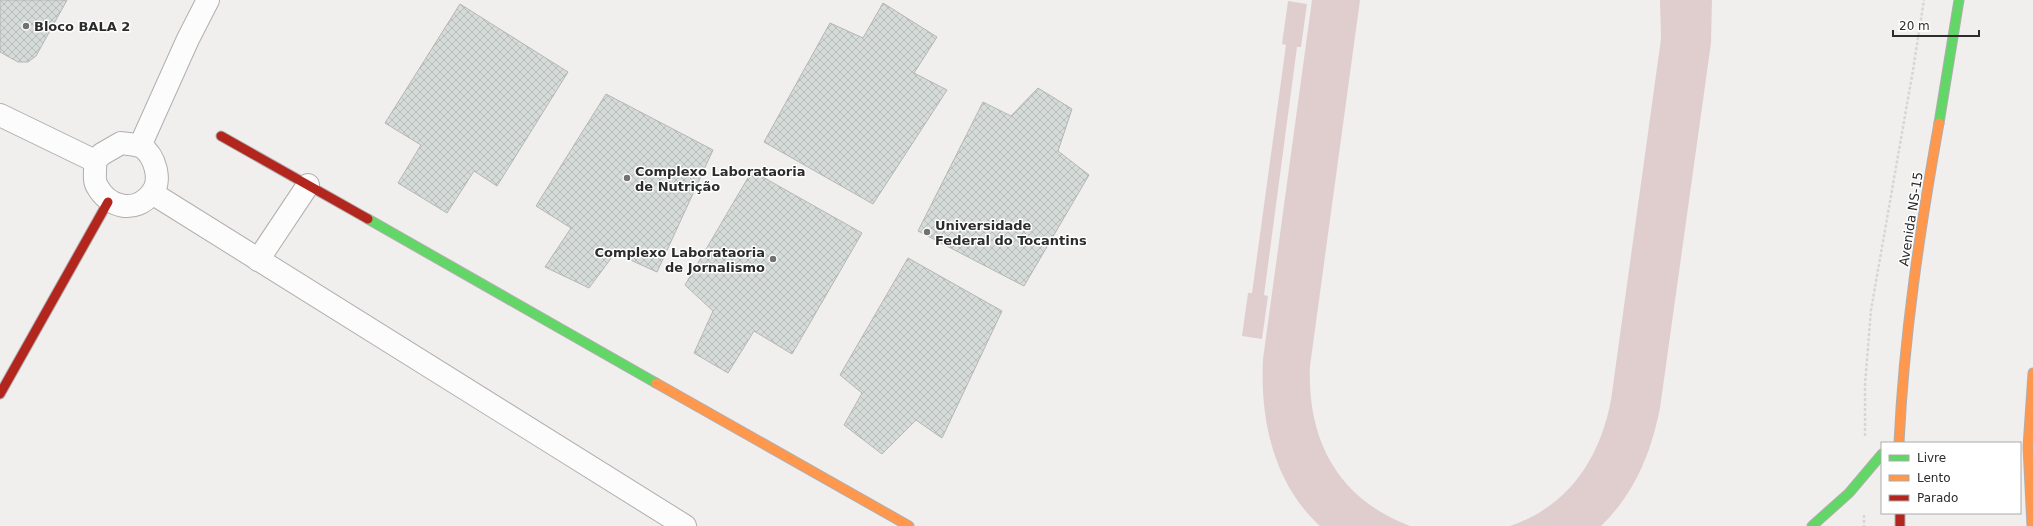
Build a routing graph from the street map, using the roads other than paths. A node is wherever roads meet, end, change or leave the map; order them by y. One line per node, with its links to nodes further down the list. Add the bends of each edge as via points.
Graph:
1 (208, 0): 5 (street)
2 (1959, 0): 13 (street, Avenida NS-15, via 1912,292)
3 (0, 115): 6 (street)
4 (221, 136): 7 (street)
5 (140, 146): 6 (street, via 121,143 102,154); 8 (street, via 149,153 158,172)
6 (96, 161): 9 (street, via 96,184)
7 (308, 185): 10 (street); 17 (street)
8 (152, 193): 9 (street, via 138,204 128,207); 10 (street)
9 (108, 202): 12 (street)
10 (258, 260): 16 (street)
11 (2033, 373): 20 (street, via 2028,447)
12 (0, 394)
13 (1897, 440)
14 (1881, 455): 18 (street, via 1849,493)
15 (1900, 514): 19 (street)
16 (685, 526)
17 (909, 526)
18 (1812, 526)
19 (1900, 526)
20 (2032, 526)

